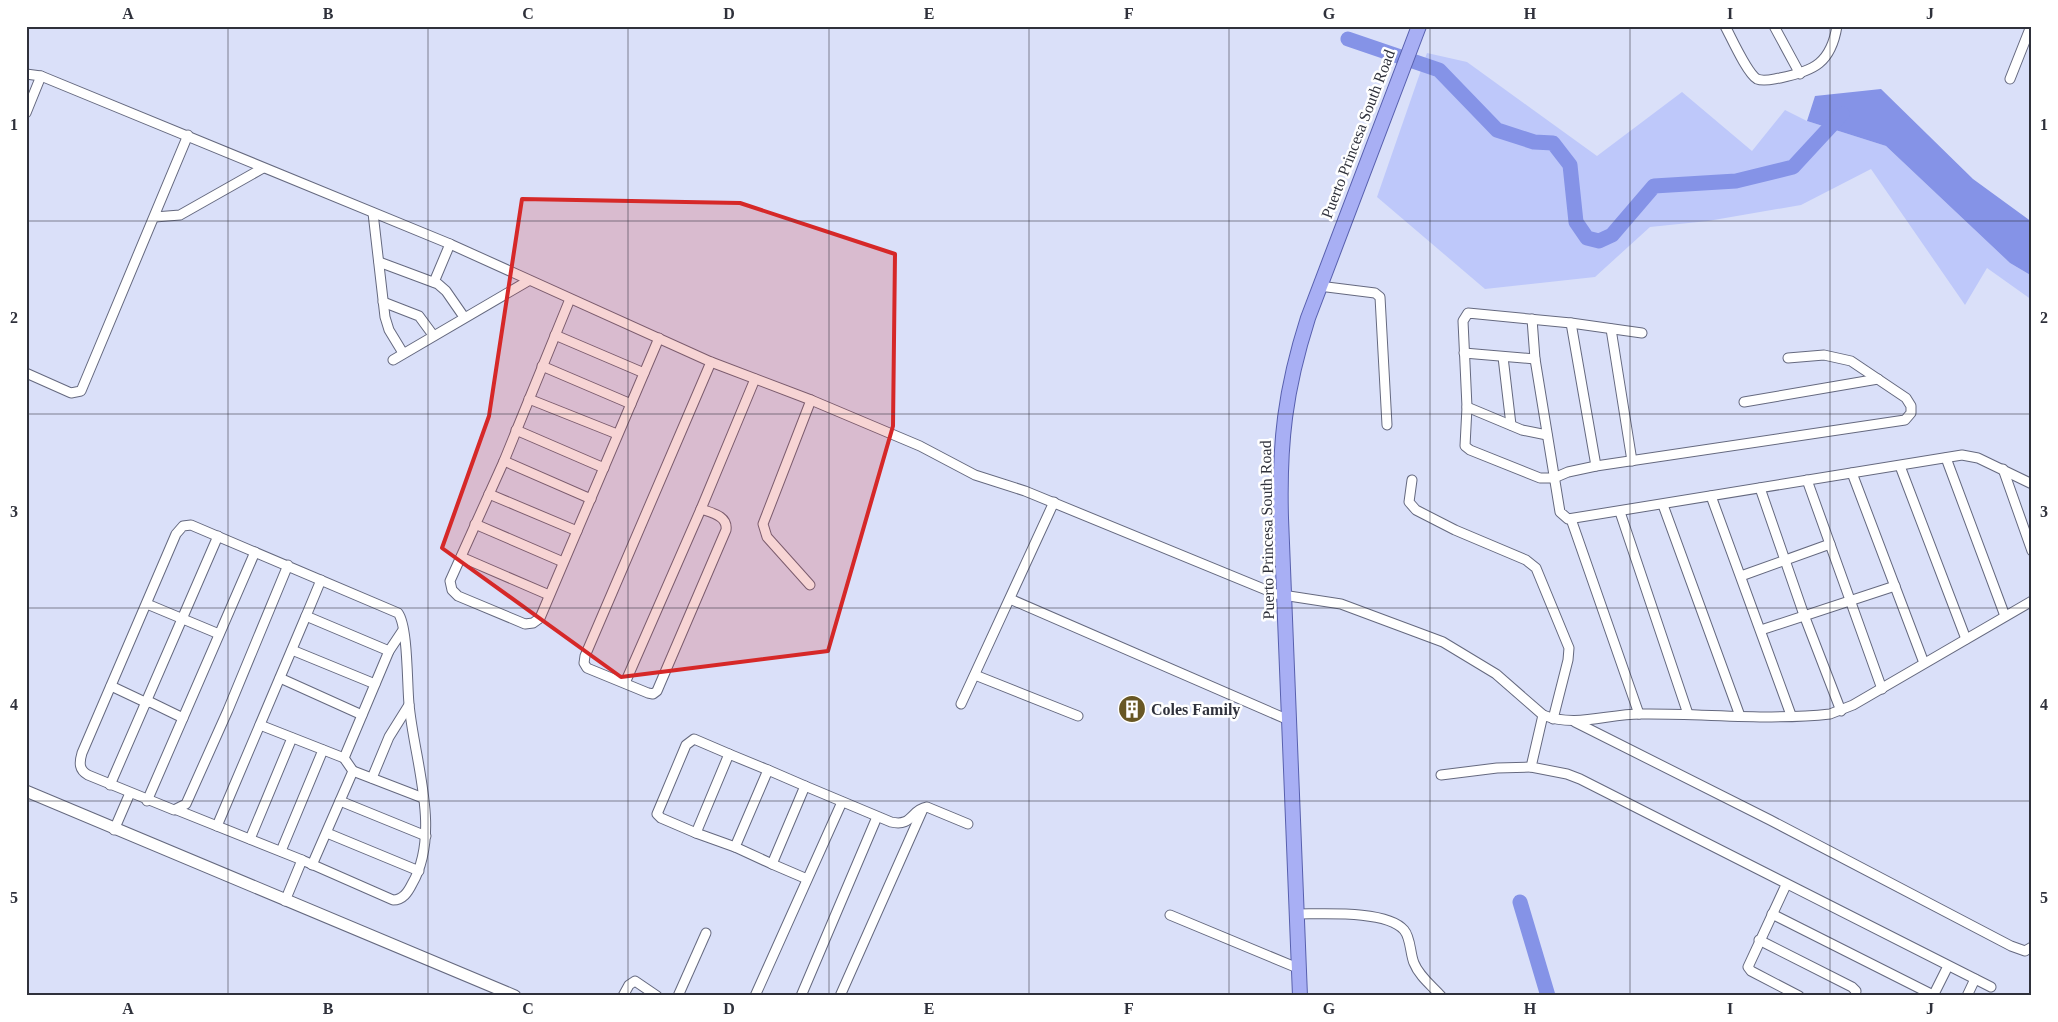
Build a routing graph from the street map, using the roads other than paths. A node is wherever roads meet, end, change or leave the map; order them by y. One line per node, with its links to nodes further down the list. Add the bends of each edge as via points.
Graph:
1 (1418, 26): 20 (main road, Puerto Princesa South Road)
2 (1724, 26): 8 (street, via 1756,78 1768,80)
3 (1774, 26): 8 (street)
4 (1829, 26): 6 (street)
5 (2031, 26): 10 (street)
6 (1836, 31): 8 (street, via 1821,64)
7 (26, 74): 9 (street)
8 (1800, 74)
9 (41, 76): 11 (street); 12 (street)
10 (2010, 79)
11 (26, 113)
12 (188, 135): 13 (street); 15 (street)
13 (264, 168): 14 (street); 15 (street, via 180,215)
14 (372, 213): 16 (street); 17 (street)
15 (155, 217): 39 (street, via 81,390 71,393)
16 (450, 244): 18 (street); 19 (street)
17 (379, 262): 19 (street); 22 (street)
18 (528, 281): 21 (street); 23 (street)
19 (434, 282): 23 (street, via 446,291)
20 (1319, 286): 48 (street, via 1375,293 1380,297); 89 (main road, Puerto Princesa South Road, via 1297,352 1285,407 1280,468)
21 (570, 299): 29 (street); 30 (street)
22 (384, 302): 28 (street, via 419,316); 31 (street, via 387,325)
23 (464, 317): 28 (street)
24 (1532, 319): 25 (street); 32 (street, via 1468,313 1463,321); 34 (street)
25 (1572, 323): 26 (street); 56 (street)
26 (1611, 329): 27 (street); 55 (street)
27 (1642, 333)
28 (433, 335): 31 (street)
29 (555, 335): 38 (street); 40 (street)
30 (660, 338): 37 (street); 40 (street)
31 (404, 353): 36 (street)
32 (1464, 353): 33 (street); 47 (street)
33 (1503, 357): 34 (street); 49 (street)
34 (1536, 358): 52 (street)
35 (1788, 358): 42 (street, via 1837,356)
36 (393, 360)
37 (711, 362): 41 (street); 107 (street, via 584,660 588,668)
38 (542, 366): 43 (street); 46 (street)
39 (26, 373)
40 (644, 373): 46 (street)
41 (755, 379): 44 (street); 71 (street)
42 (1878, 379): 45 (street); 55 (street, via 1906,398 1912,410 1908,419)
43 (529, 399): 50 (street); 51 (street)
44 (811, 400): 69 (street, via 920,446 975,475); 86 (street, via 763,524 767,537)
45 (1744, 402)
46 (631, 404): 51 (street)
47 (1467, 407): 49 (street); 61 (street, via 1464,443 1468,449 1540,478)
48 (1387, 425)
49 (1511, 425): 52 (street)
50 (516, 430): 54 (street); 58 (street)
51 (617, 434): 58 (street)
52 (1547, 435): 61 (street)
53 (1946, 458): 57 (street); 59 (street, via 1970,455); 96 (street)
54 (504, 461): 66 (street); 68 (street)
55 (1632, 461): 56 (street)
56 (1596, 466): 61 (street)
57 (1900, 466): 60 (street); 101 (street)
58 (604, 468): 68 (street)
59 (2003, 468): 64 (street); 78 (street)
60 (1852, 473): 63 (street); 87 (street)
61 (1554, 478): 73 (street, via 1560,512)
62 (1412, 480): 123 (street, via 1409,502 1416,510 1526,560 1536,568 1569,648)
63 (1807, 480): 65 (street); 77 (street)
64 (2032, 484)
65 (1760, 488): 67 (street); 81 (street)
66 (489, 494): 74 (street); 75 (street)
67 (1711, 496): 70 (street); 84 (street)
68 (591, 499): 75 (street)
69 (1054, 502): 89 (street); 90 (street)
70 (1663, 505): 72 (street); 121 (street)
71 (702, 509): 107 (street); 107 (street, via 724,518 726,530 659,688 650,694)
72 (1620, 512): 73 (street); 117 (street)
73 (1571, 520): 116 (street)
74 (475, 524): 80 (street); 82 (street)
75 (577, 531): 82 (street)
76 (218, 536): 79 (street); 93 (street, via 191,525 180,528); 97 (street)
77 (1830, 544): 81 (street); 91 (street)
78 (2032, 551)
79 (255, 552): 83 (street); 100 (street)
80 (461, 557): 88 (street); 88 (street, via 450,586 454,594 530,624 540,618)
81 (1785, 561): 84 (street); 94 (street)
82 (563, 562): 88 (street)
83 (288, 565): 85 (street); 145 (street, via 232,703 188,800)
84 (1741, 576): 99 (street)
85 (321, 580): 95 (street); 98 (street, via 394,611 401,618)
86 (810, 585)
87 (1895, 586): 91 (street); 104 (street)
88 (549, 595)
89 (1285, 596): 115 (street, via 1342,604 1443,642 1496,674); 124 (main road, Puerto Princesa South Road)
90 (1010, 599): 105 (street); 124 (street)
91 (1850, 600): 94 (street); 110 (street)
92 (2032, 601): 96 (street)
93 (147, 604): 97 (street); 109 (street)
94 (1804, 615): 99 (street); 114 (street)
95 (306, 616): 102 (street); 103 (street)
96 (2005, 616): 101 (street)
97 (183, 619): 100 (street); 111 (street)
98 (404, 630): 103 (street); 113 (street)
99 (1761, 630): 119 (street)
100 (219, 634): 122 (street)
101 (1966, 639): 104 (street)
102 (292, 650): 106 (street); 108 (street)
103 (389, 651): 108 (street)
104 (1924, 663): 110 (street)
105 (975, 675): 112 (street); 120 (street)
106 (280, 678): 118 (street); 126 (street)
107 (624, 683)
108 (375, 684): 118 (street)
109 (111, 686): 111 (street); 136 (street, via 80,763 85,774)
110 (1882, 689): 114 (street)
111 (148, 702): 122 (street); 136 (street)
112 (961, 704)
113 (409, 705): 135 (street, via 389,737); 140 (street)
114 (1841, 711): 119 (street)
115 (1543, 714): 123 (street); 131 (street)
116 (1639, 714): 117 (street); 125 (street)
117 (1688, 714): 121 (street)
118 (362, 715): 130 (street)
119 (1791, 715): 121 (street)
120 (1078, 716)
121 (1740, 716)
122 (183, 718): 141 (street)
123 (1553, 719): 125 (street)
124 (1291, 721): 163 (main road, Puerto Princesa South Road)
125 (1575, 722): 168 (street, via 2011,946 2025,951)
126 (260, 726): 127 (street); 148 (street)
127 (292, 738): 128 (street); 153 (street)
128 (323, 750): 130 (street); 155 (street)
129 (729, 754): 132 (street); 151 (street); 151 (street, via 694,739 686,745 658,814)
130 (344, 758): 133 (street)
131 (1531, 767): 134 (street); 161 (street, via 1580,779)
132 (768, 770): 137 (street); 154 (street)
133 (353, 771): 135 (street); 142 (street)
134 (1442, 775)
135 (372, 778): 140 (street)
136 (110, 786): 139 (street)
137 (805, 786): 143 (street); 158 (street)
138 (26, 791): 149 (street)
139 (130, 793): 141 (street); 149 (street)
140 (423, 798): 152 (street)
141 (147, 801): 145 (street)
142 (340, 801): 150 (street); 152 (street)
143 (842, 802): 146 (street); 160 (street)
144 (924, 807): 146 (street, via 903,824); 147 (street); 179 (street)
145 (177, 810): 148 (street)
146 (877, 817): 178 (street)
147 (968, 824)
148 (217, 826): 153 (street)
149 (114, 830): 162 (street)
150 (327, 833): 157 (street); 159 (street)
151 (696, 833): 154 (street)
152 (426, 836): 159 (street)
153 (250, 839): 155 (street)
154 (735, 848): 158 (street)
155 (281, 851): 156 (street)
156 (302, 860): 157 (street); 162 (street)
157 (312, 864): 159 (street, via 393,900 406,894)
158 (772, 864): 160 (street)
159 (418, 871)
160 (807, 879): 177 (street)
161 (1786, 885): 164 (street); 169 (street)
162 (285, 901): 173 (street)
163 (1298, 914): 170 (main road, Puerto Princesa South Road); 181 (street, via 1361,914 1404,929 1420,974)
164 (1772, 914): 167 (street); 184 (street)
165 (1170, 915): 170 (street)
166 (706, 933): 176 (street)
167 (1759, 940): 182 (street, via 1748,970); 183 (street, via 1852,987)
168 (2032, 947)
169 (1948, 966): 171 (street); 184 (street)
170 (1300, 969): 180 (main road, Puerto Princesa South Road)
171 (1975, 979): 172 (street); 185 (street)
172 (1991, 987)
173 (515, 996)
174 (623, 996): 175 (street, via 635,981)
175 (657, 996)
176 (678, 996)
177 (755, 996)
178 (801, 996)
179 (840, 996)
180 (1300, 996)
181 (1441, 996)
182 (1799, 996)
183 (1856, 996)
184 (1933, 996)
185 (1967, 996)

